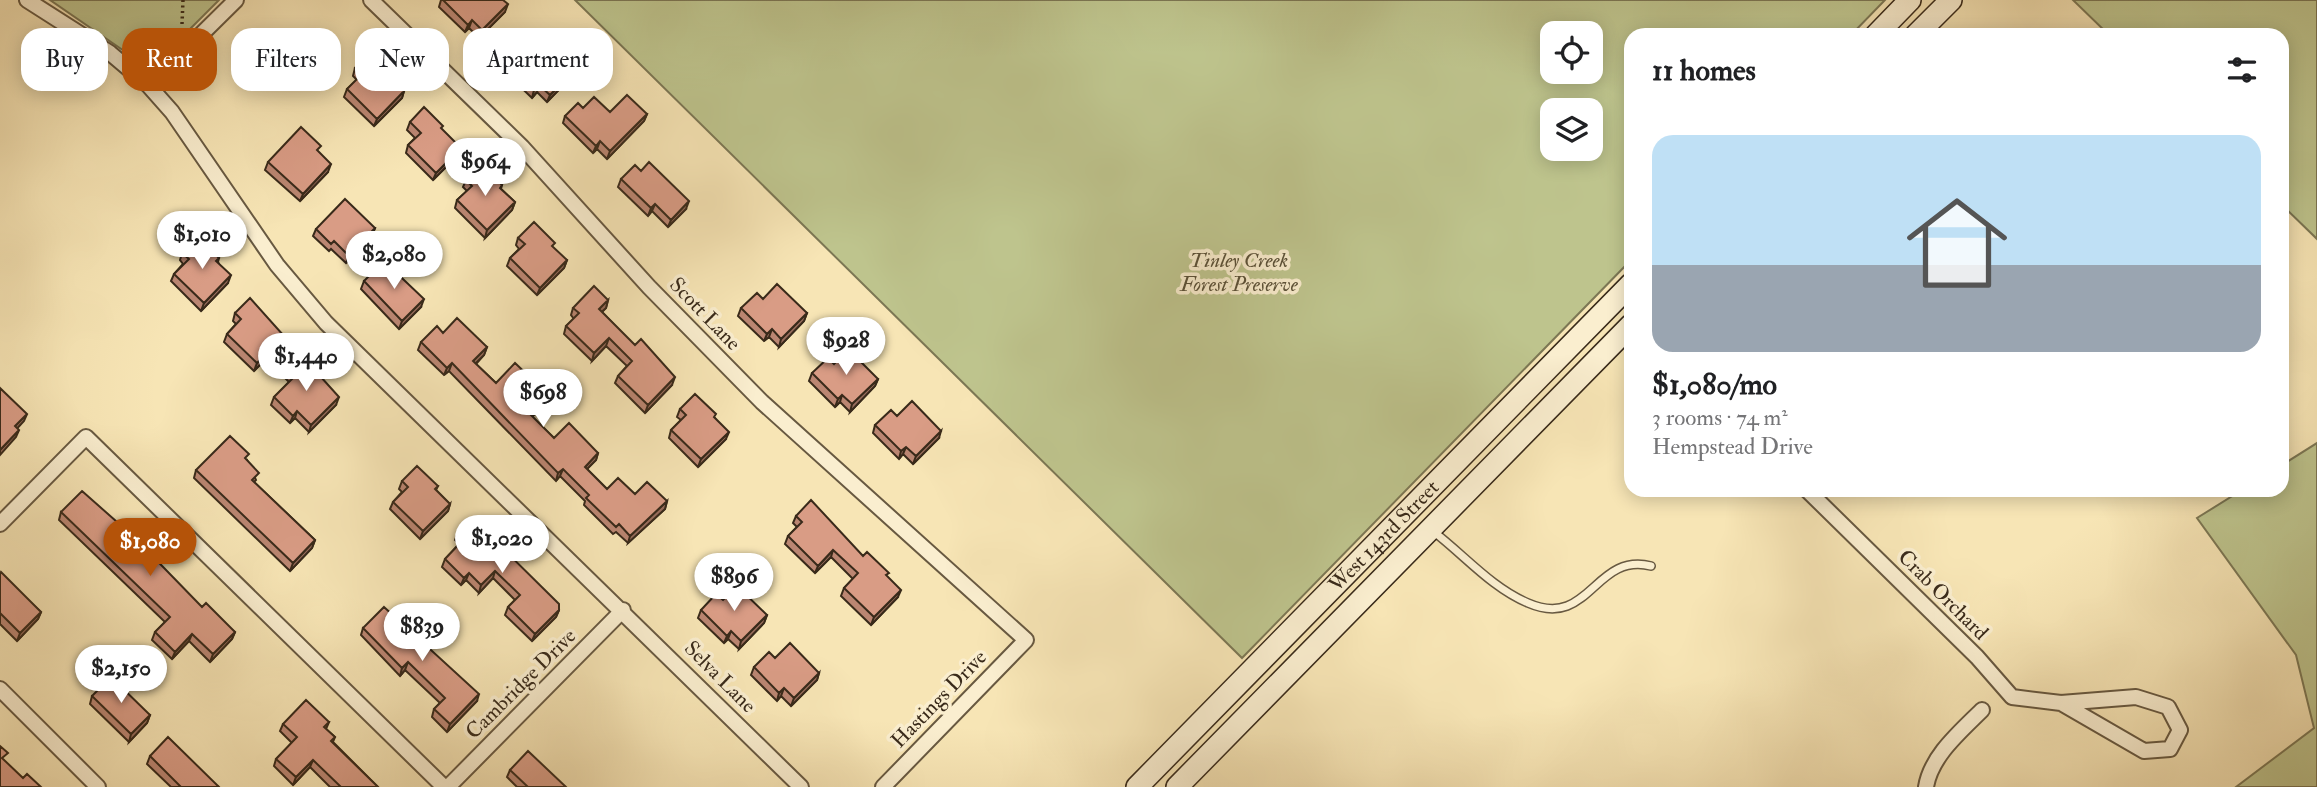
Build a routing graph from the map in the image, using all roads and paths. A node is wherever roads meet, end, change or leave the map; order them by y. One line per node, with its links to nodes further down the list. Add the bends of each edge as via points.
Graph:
1 (27, 0): 11 (street, Selva Lane)
2 (183, 0): 7 (path)
3 (236, 0): 8 (street)
4 (371, 0): 20 (street, Scott Lane, via 522,147 762,402)
5 (1910, 0): 9 (main road)
6 (1951, 0): 10 (main road)
7 (182, 24)
8 (208, 28)
9 (1883, 28)
10 (1923, 28)
11 (122, 63)
12 (154, 91): 19 (street, Selva Lane, via 277,265 326,323)
13 (1624, 291): 28 (main road, West 143rd Street)
14 (1624, 332): 17 (main road, West 143rd Street)
15 (1814, 497): 22 (street, Crab Orchard, via 2012,697)
16 (0, 524): 25 (street, via 86,437)
17 (1430, 529): 18 (lane, via 1508,594 1531,605 1562,610 1632,561); 29 (main road, West 143rd Street)
18 (1651, 566)
19 (623, 610): 25 (street, Cambridge Drive); 26 (street, Selva Lane)
20 (1026, 640): 27 (street, Hastings Drive)
21 (0, 689): 24 (street)
22 (2061, 703): 22 (street, Crab Orchard, via 2136,697 2168,707 2180,730 2170,749 2144,751)
23 (1982, 710): 30 (street, via 1949,743 1928,775)
24 (98, 787)
25 (446, 787)
26 (801, 787)
27 (883, 787)
28 (1137, 787)
29 (1177, 787)
30 (1926, 787)

